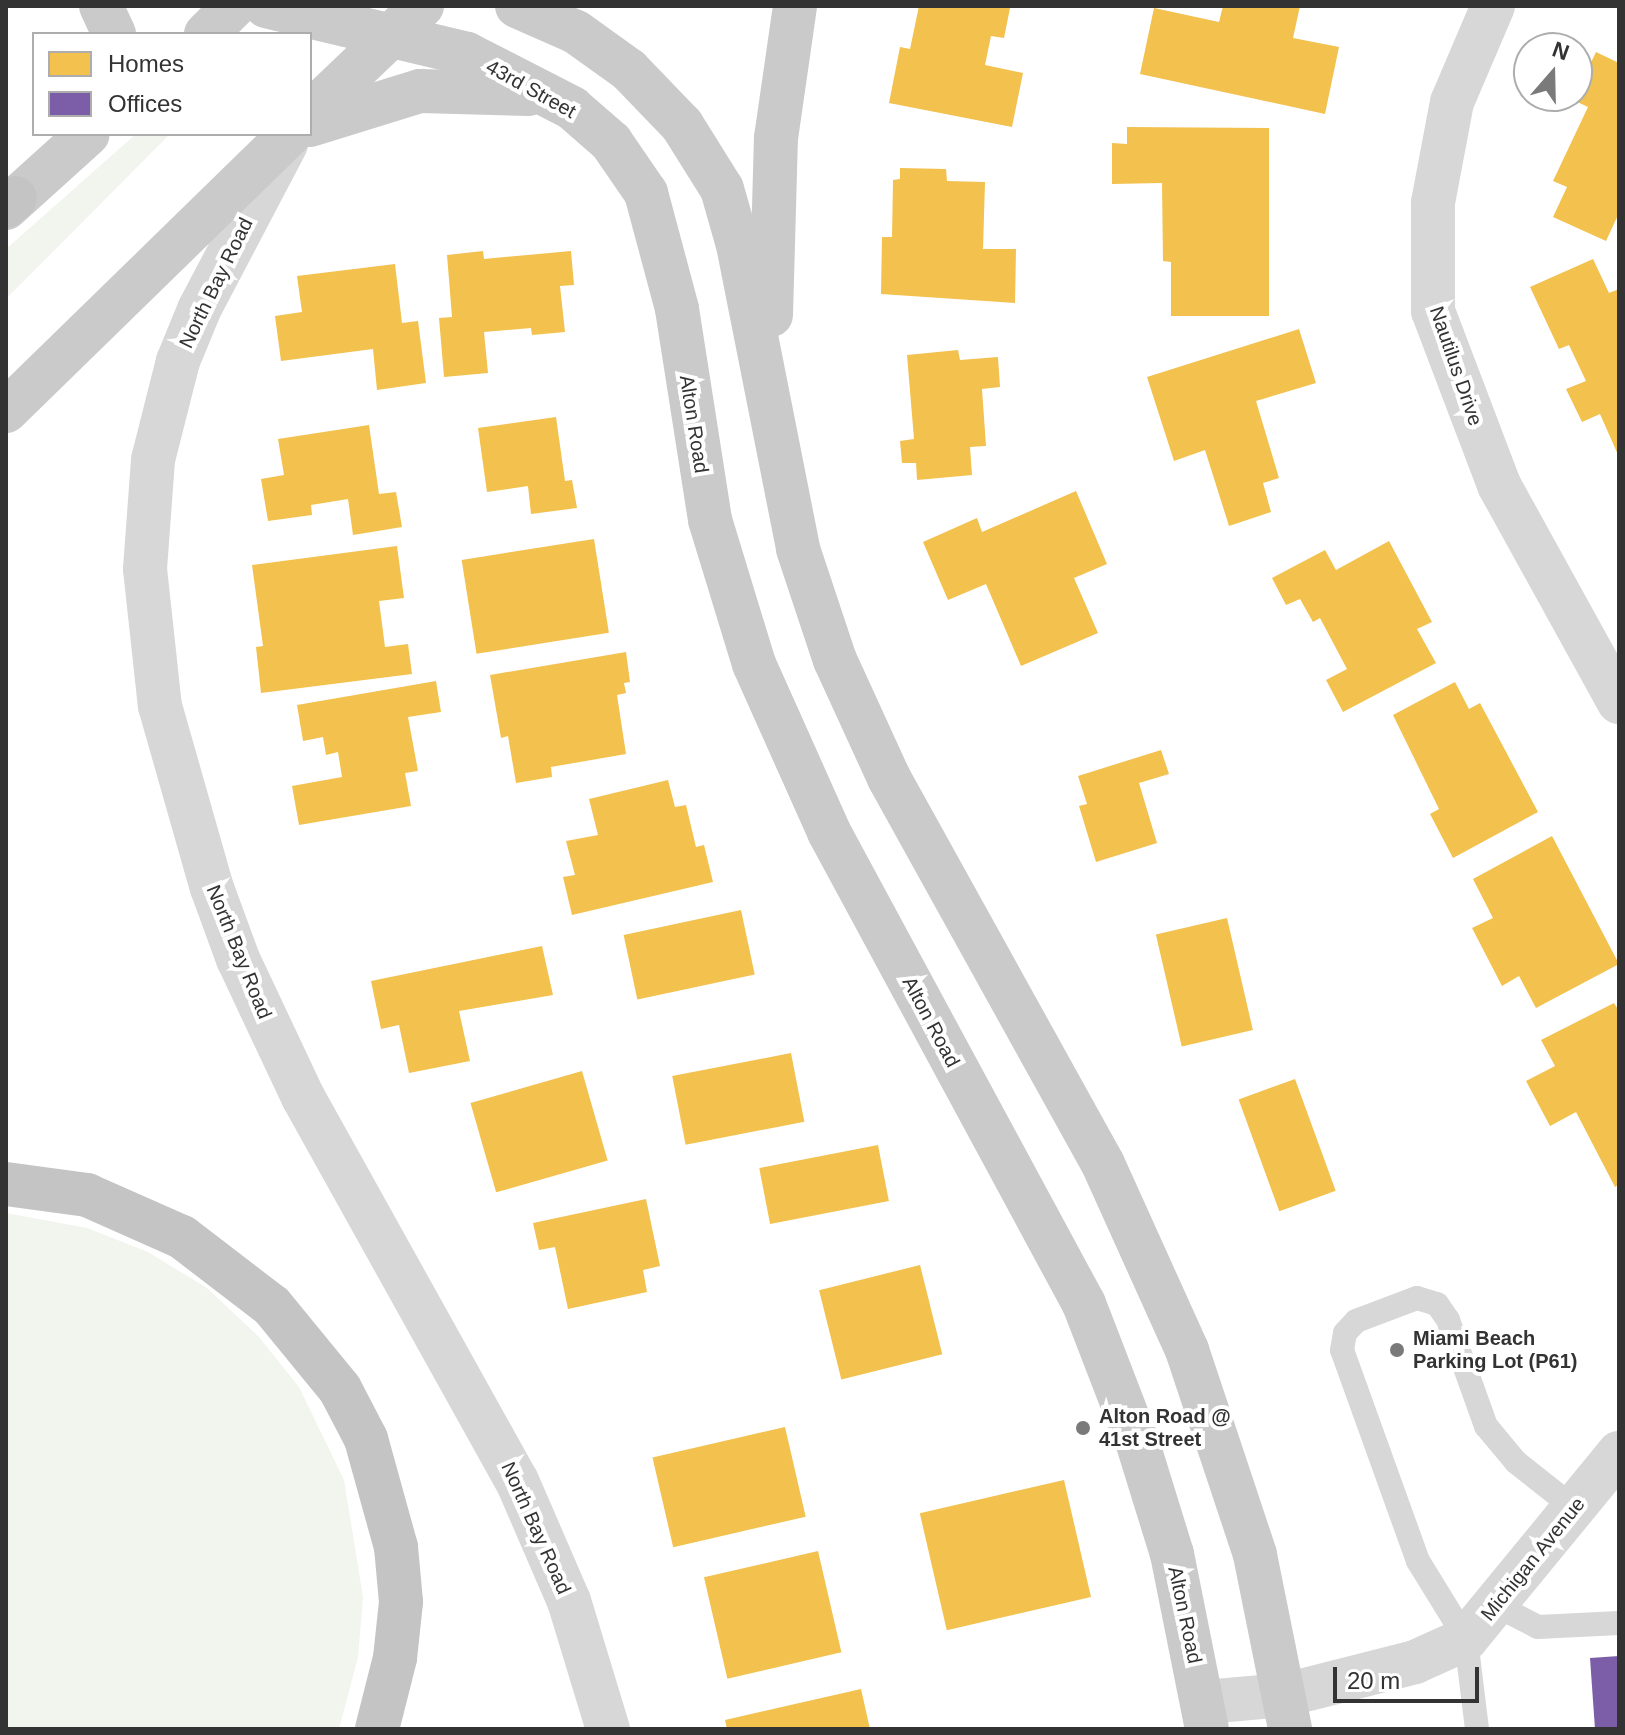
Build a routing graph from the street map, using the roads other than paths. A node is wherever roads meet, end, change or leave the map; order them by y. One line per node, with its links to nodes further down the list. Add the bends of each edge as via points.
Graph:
1 (101, 6): 8 (main road)
2 (234, 6): 9 (main road)
3 (266, 6): 10 (main road, 43rd Street)
4 (422, 6): 10 (main road)
5 (517, 6): 20 (main road, via 576,32 629,70 667,107 712,170 733,223)
6 (795, 6): 20 (main road, via 779,100 772,194)
7 (1493, 6): 21 (street, Nautilus Drive, via 1452,102 1433,203 1433,311 1499,485)
8 (113, 32)
9 (208, 32)
10 (390, 35): 11 (main road, 43rd Street, via 467,54); 12 (main road)
11 (548, 95): 13 (main road, via 420,91); 18 (main road, 43rd Street, via 611,142 635,175 656,222)
12 (312, 111)
13 (312, 124)
14 (86, 136): 17 (main road)
15 (288, 136): 19 (main road)
16 (289, 136): 30 (street, North Bay Road, via 199,310 153,460 145,569 160,706 238,959 303,1097 517,1481 569,1601)
17 (9, 204)
18 (677, 309): 28 (main road, Alton Road, via 710,520 758,675 829,832 1084,1304 1137,1441 1172,1554)
19 (6, 411)
20 (772, 421): 27 (main road, via 798,549 866,734 1103,1164 1187,1350 1255,1555)
21 (1619, 702)
22 (6, 1184): 29 (highway, via 87,1195 182,1237 272,1306 340,1389 366,1439 396,1547 400,1616)
23 (1603, 1484): 24 (street, Michigan Avenue); 26 (lane, via 1516,1462 1486,1426 1448,1320 1437,1304 1417,1298 1356,1321 1345,1333 1342,1350 1418,1561)
24 (1497, 1606): 25 (lane, via 1538,1627); 26 (street, Michigan Avenue)
25 (1619, 1623)
26 (1466, 1639): 27 (street, Michigan Avenue); 31 (lane)
27 (1287, 1712): 28 (street, Michigan Avenue)
28 (1205, 1716)
29 (377, 1729)
30 (608, 1729)
31 (1477, 1729)

